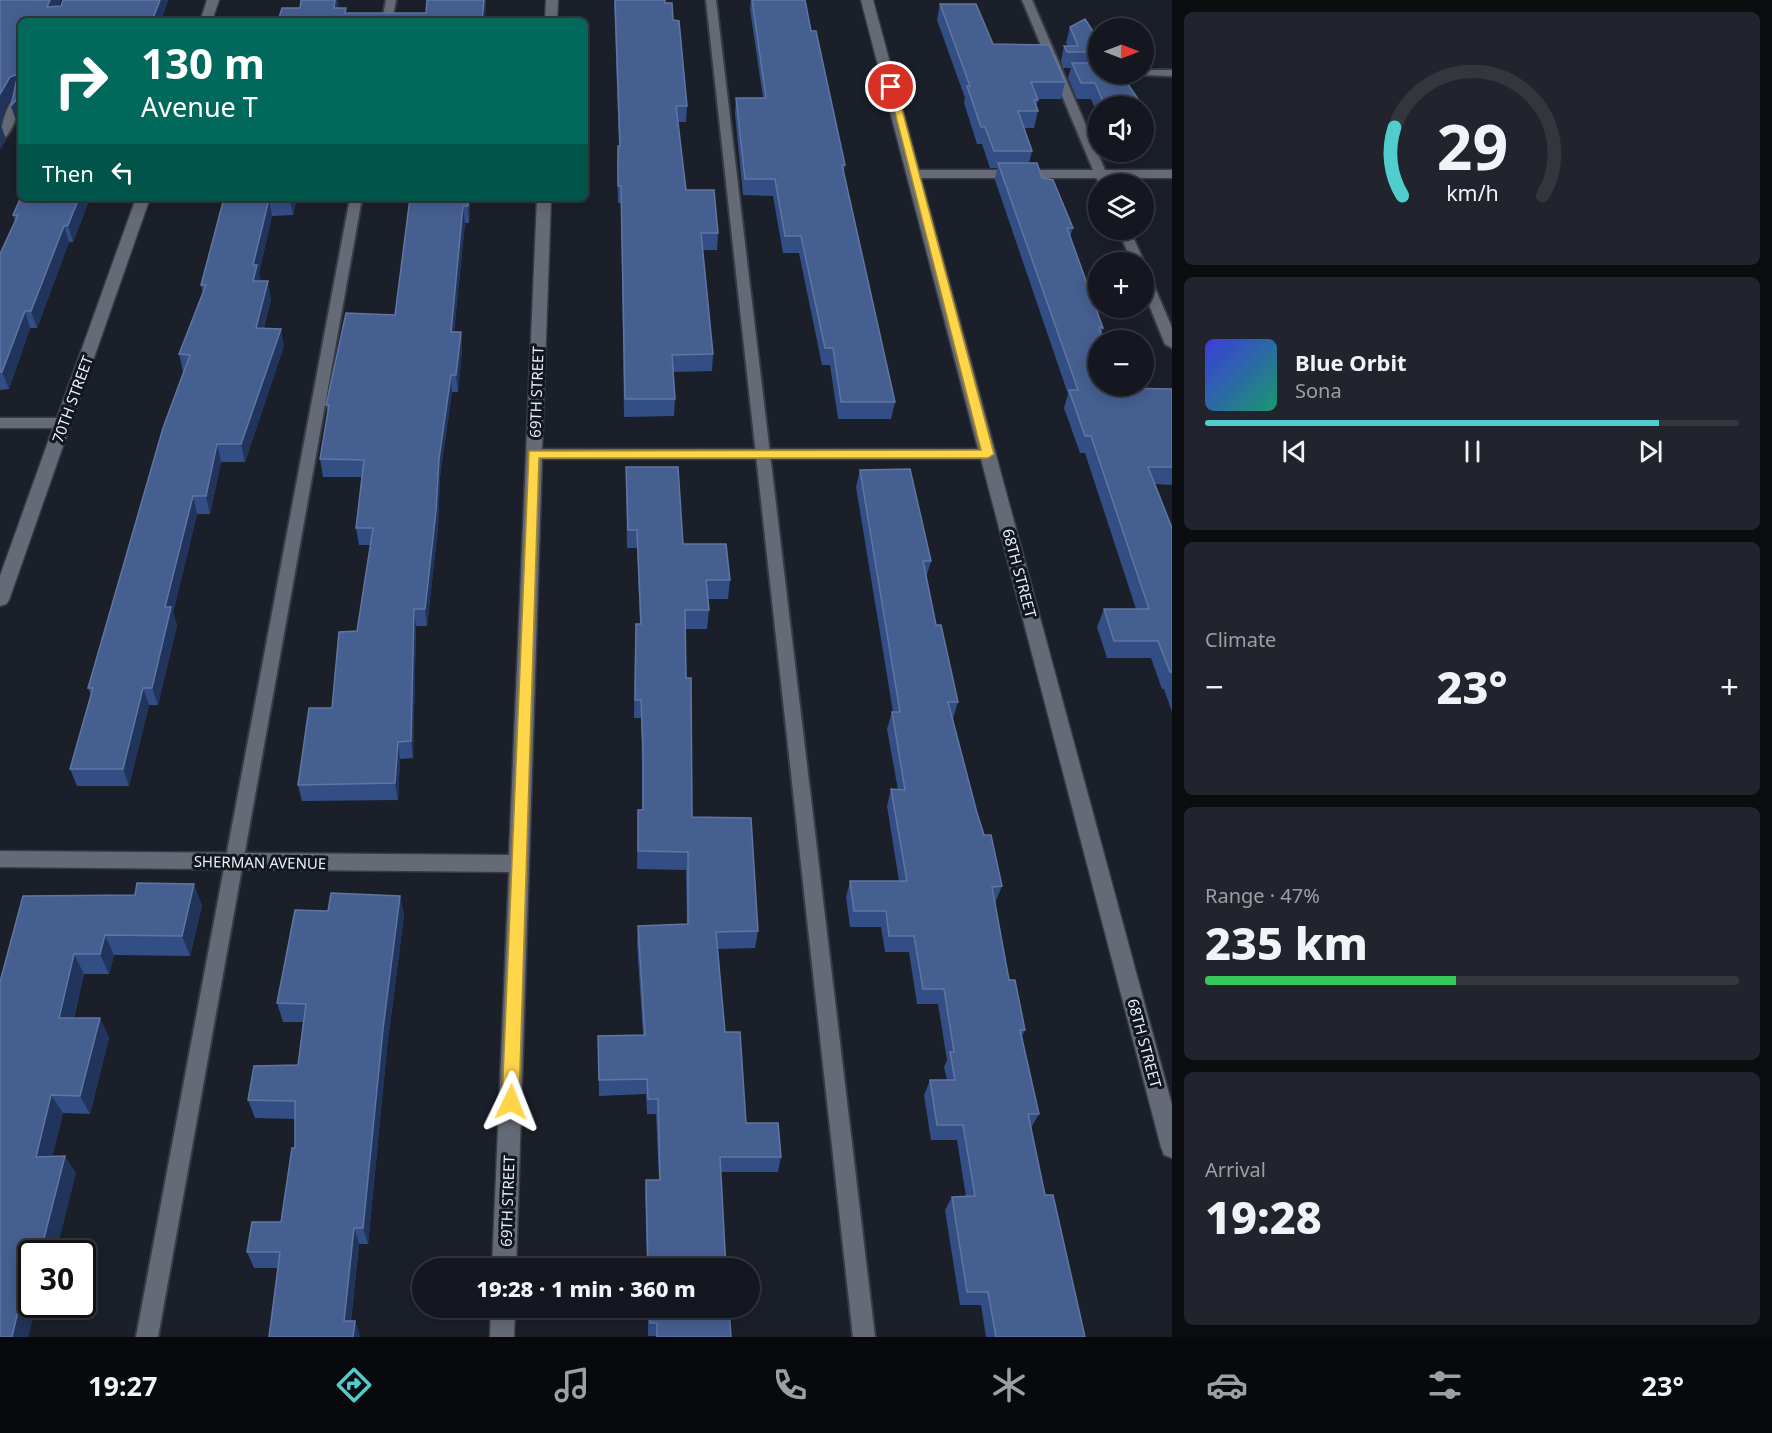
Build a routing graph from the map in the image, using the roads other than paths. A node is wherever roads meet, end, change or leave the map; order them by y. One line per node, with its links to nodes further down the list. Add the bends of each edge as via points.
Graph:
1 (213, 0): 7 (street)
2 (391, 0): 8 (lane)
3 (552, 0): 9 (street)
4 (711, 0): 26 (lane)
5 (867, 0): 14 (street, 68TH STREET)
6 (1027, 0): 15 (lane, via 1063,73)
7 (207, 18)
8 (388, 18)
9 (551, 18)
10 (1154, 73): 11 (lane)
11 (1172, 73)
12 (18, 101): 13 (lane)
13 (0, 138)
14 (915, 174): 18 (street); 28 (street, 68TH STREET)
15 (1101, 174)
16 (1172, 174): 17 (street)
17 (1154, 175)
18 (1088, 179)
19 (142, 201): 25 (street, 70TH STREET)
20 (355, 201): 31 (lane)
21 (544, 201): 27 (street, 69TH STREET)
22 (1154, 301): 23 (lane)
23 (1172, 344)
24 (0, 423): 25 (street)
25 (63, 423): 29 (street, 70TH STREET)
26 (763, 453): 27 (street); 28 (street); 38 (lane)
27 (534, 454): 32 (street, 69TH STREET)
28 (988, 454): 33 (street, 68TH STREET)
29 (0, 600)
30 (0, 859): 31 (street, SHERMAN AVENUE)
31 (234, 862): 32 (street, SHERMAN AVENUE); 36 (lane)
32 (520, 864): 34 (street, 69TH STREET)
33 (1172, 1147)
34 (504, 1258)
35 (503, 1318): 37 (street)
36 (147, 1337)
37 (502, 1337)
38 (864, 1337)

